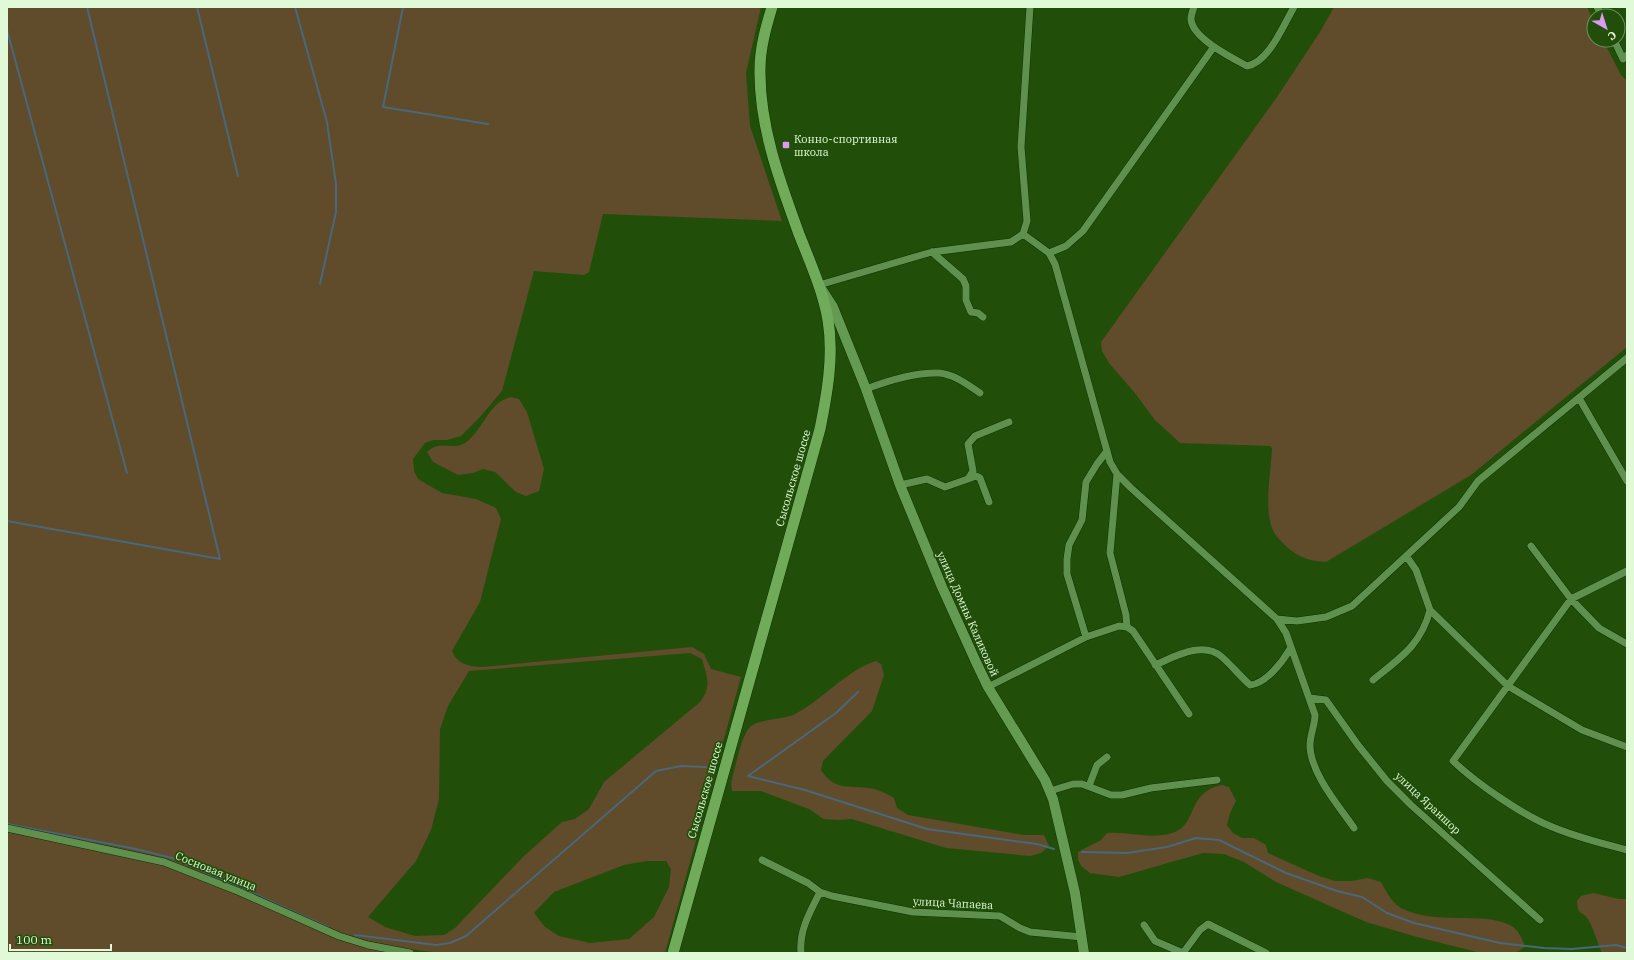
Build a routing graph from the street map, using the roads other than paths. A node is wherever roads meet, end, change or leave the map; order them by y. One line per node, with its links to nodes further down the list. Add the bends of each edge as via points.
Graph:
1 (772, 7): 11 (highway, Сысольское шоссе, via 764,36 760,68 766,130 787,202)
2 (1030, 7): 8 (street, via 1022,140 1027,221)
3 (1194, 7): 5 (street, via 1191,18 1193,26)
4 (1294, 7): 5 (street, via 1267,54 1252,65 1247,66)
5 (1213, 48): 10 (street, via 1083,231 1066,246)
6 (1618, 48): 7 (street, via 1623,59)
7 (1627, 55)
8 (1023, 234): 9 (street, via 1011,242); 10 (street)
9 (932, 252): 11 (street); 12 (street, via 963,279 966,300 971,312)
10 (1049, 253): 18 (street, via 1055,264)
11 (819, 285): 14 (main road, улица Домны Каликовой, via 833,307); 54 (highway, Сысольское шоссе, via 828,321 829,341 829,376 820,429)
12 (983, 317)
13 (1627, 358): 16 (street)
14 (866, 389): 15 (street, via 901,378 939,373 953,376); 22 (main road, улица Домны Каликовой)
15 (980, 393)
16 (1579, 398): 21 (street); 25 (street, via 1478,481 1458,507)
17 (1009, 422): 20 (street, via 976,436 968,444 973,471)
18 (1107, 451): 19 (street); 31 (street, via 1086,482 1082,520 1069,545 1067,559 1067,574)
19 (1117, 474): 29 (street); 30 (street, via 1110,553)
20 (968, 479): 22 (street, via 945,487 927,479); 23 (street, via 976,476 980,478)
21 (1627, 481)
22 (900, 485): 37 (main road, улица Домны Каликовой, via 942,587)
23 (989, 502)
24 (1531, 546): 27 (street)
25 (1407, 557): 28 (street, via 1416,570); 29 (street, via 1352,606 1326,617 1297,621)
26 (1627, 571): 27 (street)
27 (1571, 599): 32 (street, via 1599,628); 36 (street)
28 (1430, 610): 35 (street, via 1420,637); 36 (street)
29 (1277, 619): 33 (street, via 1286,633)
30 (1127, 627): 31 (street, via 1119,626); 34 (street, via 1133,631)
31 (1086, 637): 37 (street)
32 (1627, 644)
33 (1290, 649): 34 (street, via 1274,670 1255,685 1250,685 1243,679 1221,655 1202,649 1187,651); 38 (street)
34 (1155, 665): 39 (street)
35 (1373, 680)
36 (1508, 686): 40 (street, via 1582,730); 47 (street, via 1453,761 1518,809 1550,826)
37 (988, 687): 44 (main road, улица Домны Каликовой)
38 (1310, 698): 46 (street, via 1315,715 1310,745 1312,758 1324,783); 50 (street, улица Яраншор, via 1326,700 1358,745 1411,805)
39 (1189, 714)
40 (1627, 747)
41 (1108, 757): 43 (street, via 1097,765)
42 (1217, 780): 43 (street, via 1151,788 1122,795 1111,795)
43 (1089, 786): 44 (street, via 1073,784)
44 (1050, 791): 52 (main road, улица Домны Каликовой, via 1076,893)
45 (7, 828): 53 (street, Сосновая улица, via 164,862 339,936)
46 (1354, 828)
47 (1627, 850)
48 (762, 860): 49 (street, via 808,883)
49 (820, 892): 52 (street, улица Чапаева, via 913,912 1000,916 1030,932); 55 (street, via 801,934)
50 (1540, 920)
51 (1144, 925): 57 (street, via 1155,941)
52 (1082, 937): 56 (main road, улица Домны Каликовой)
53 (410, 953)
54 (673, 953)
55 (801, 953)
56 (1084, 953)
57 (1183, 953): 58 (street, via 1200,930 1208,924)
58 (1266, 953)

